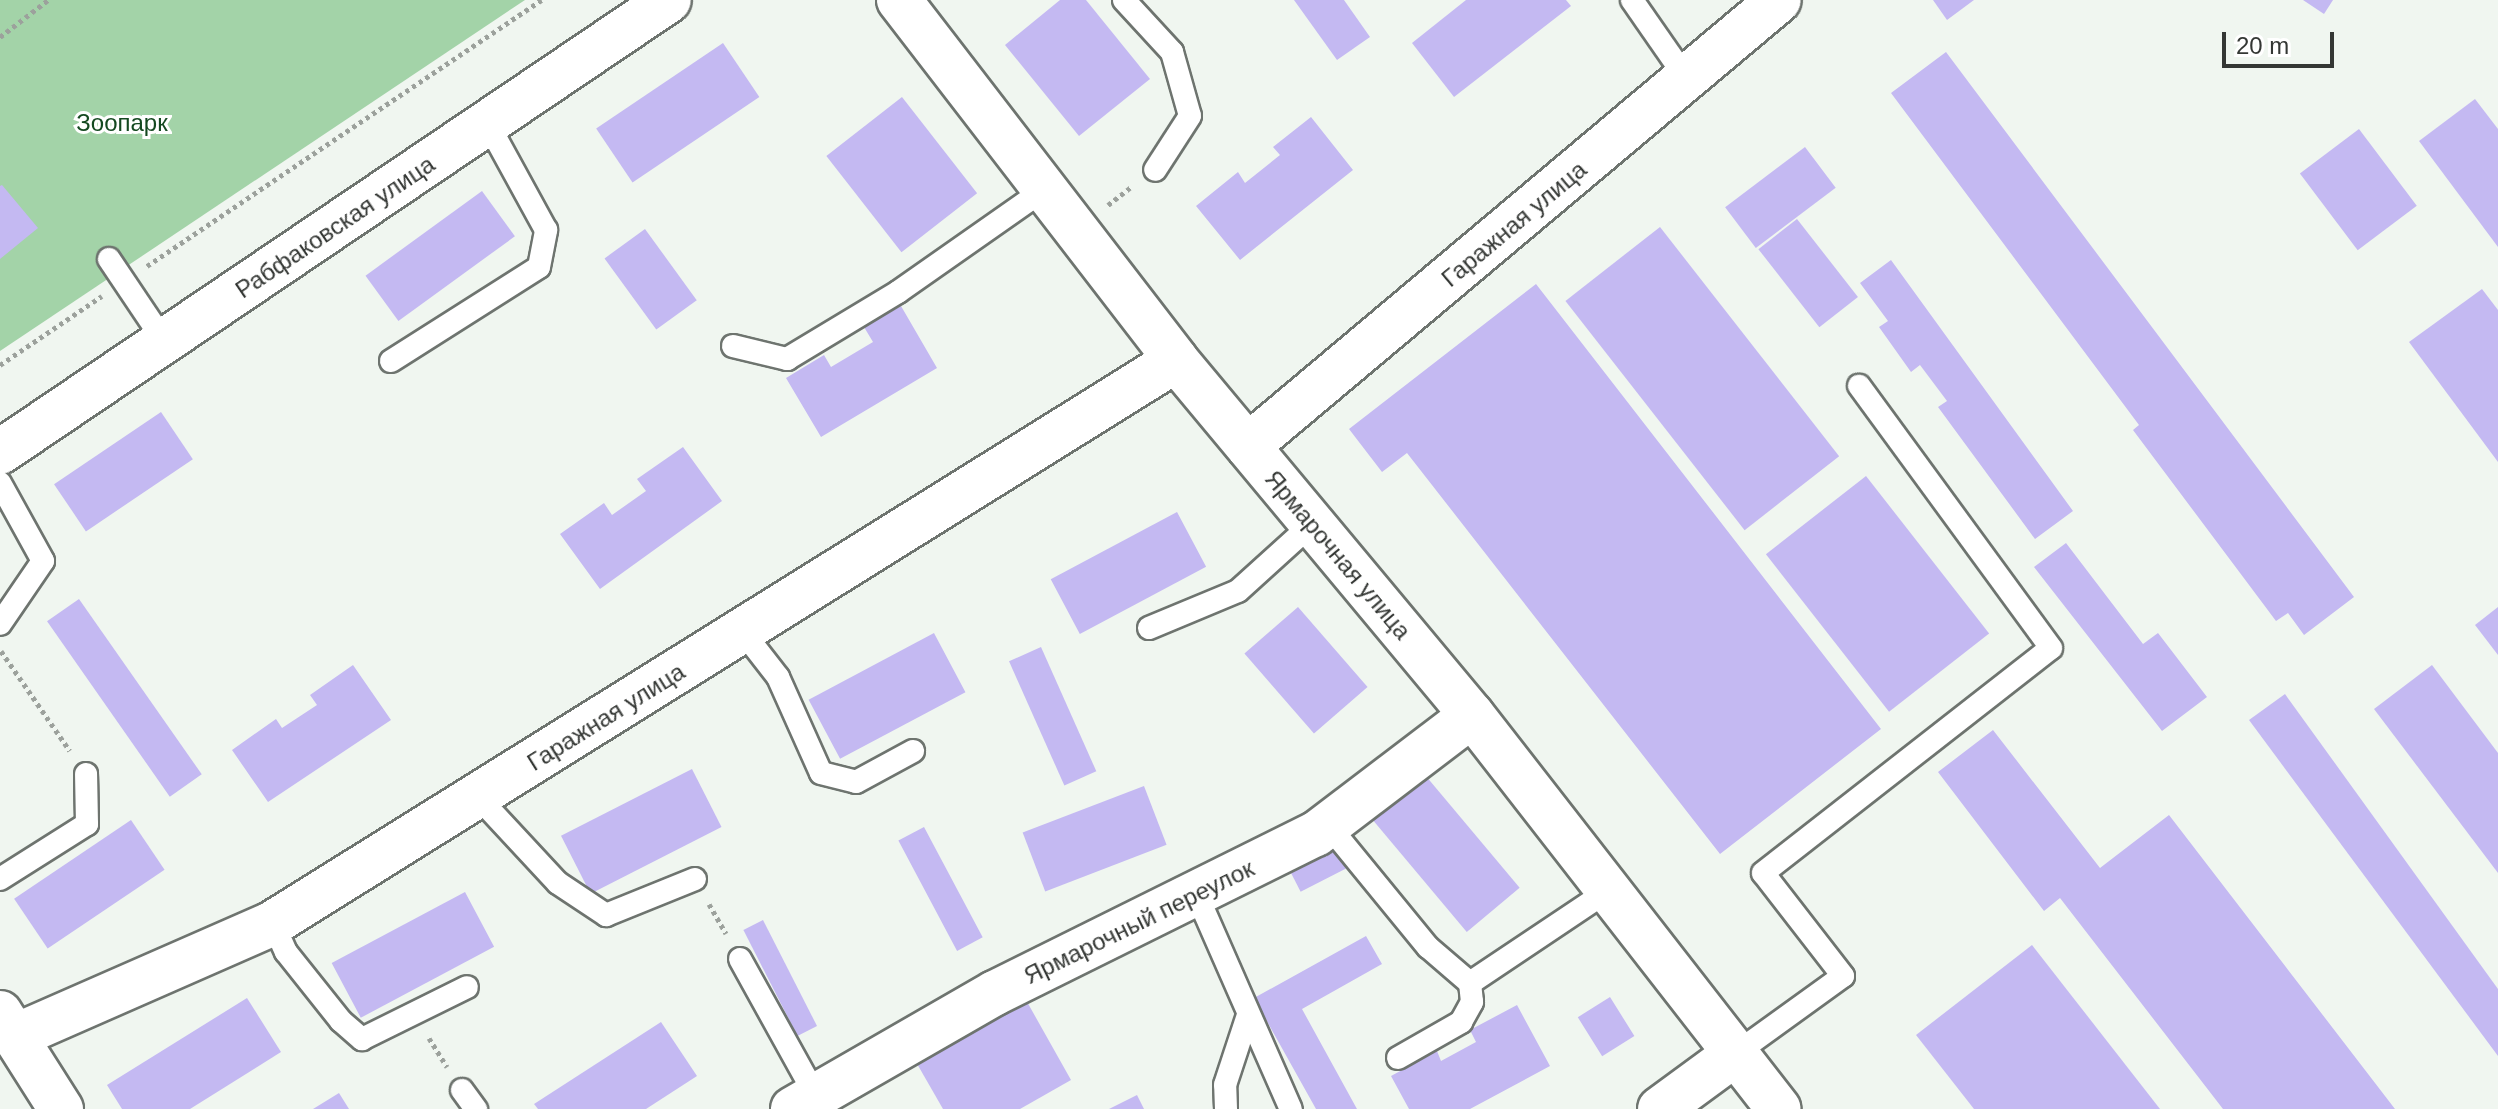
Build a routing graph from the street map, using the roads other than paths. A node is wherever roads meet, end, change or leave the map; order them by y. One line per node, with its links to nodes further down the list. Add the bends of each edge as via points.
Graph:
1 (669, 0): 7 (street, Рабфаковская улица)
2 (899, 0): 9 (street, Ярмарочная улица)
3 (1124, 0): 8 (lane, via 1172,52 1190,116)
4 (1632, 0): 6 (lane)
5 (1779, 0): 6 (street, Гаражная улица)
6 (1687, 79): 16 (street, Гаражная улица)
7 (488, 124): 11 (street, Рабфаковская улица); 14 (lane, via 546,230 539,267)
8 (1155, 170)
9 (1045, 189): 12 (lane, via 898,292 787,359); 13 (street, Ярмарочная улица)
10 (109, 259): 11 (lane)
11 (164, 341): 17 (street, Рабфаковская улица)
12 (733, 346)
13 (1176, 360): 16 (street, Ярмарочная улица); 22 (street, Гаражная улица)
14 (391, 361)
15 (1859, 386): 38 (lane, via 2051,648 1763,873 1843,976)
16 (1248, 446): 19 (street, Ярмарочная улица)
17 (0, 452)
18 (0, 483): 20 (lane, via 43,561)
19 (1312, 524): 21 (lane, via 1238,591); 23 (street, Ярмарочная улица)
20 (0, 624)
21 (1149, 628)
22 (743, 632): 24 (lane, via 778,677 821,773 856,782); 26 (street, Гаражная улица)
23 (1472, 715): 27 (street, Ярмарочный переулок); 30 (street, Ярмарочная улица)
24 (913, 751)
25 (86, 774): 28 (lane, via 87,824)
26 (478, 797): 29 (lane, via 558,883 606,915); 32 (street, Гаражная улица)
27 (1328, 825): 31 (street, Ярмарочный переулок); 34 (lane, via 1428,947)
28 (0, 879)
29 (695, 879)
30 (1609, 890): 34 (lane); 38 (street, Ярмарочная улица)
31 (1196, 893): 36 (lane); 41 (street, Ярмарочный переулок, via 995,993)
32 (273, 923): 35 (lane, via 286,952 362,1039); 37 (street, Гаражная улица)
33 (740, 959): 41 (lane)
34 (1470, 983): 39 (lane, via 1472,1002 1461,1022)
35 (467, 987)
36 (1248, 1015): 44 (lane, via 1225,1085); 45 (lane)
37 (8, 1025): 42 (street)
38 (1735, 1054): 46 (street); 47 (street, Ярмарочная улица)
39 (1398, 1058)
40 (462, 1090): 43 (lane)
41 (819, 1101)
42 (61, 1109)
43 (476, 1109)
44 (1226, 1109)
45 (1291, 1109)
46 (1660, 1109)
47 (1779, 1109)

